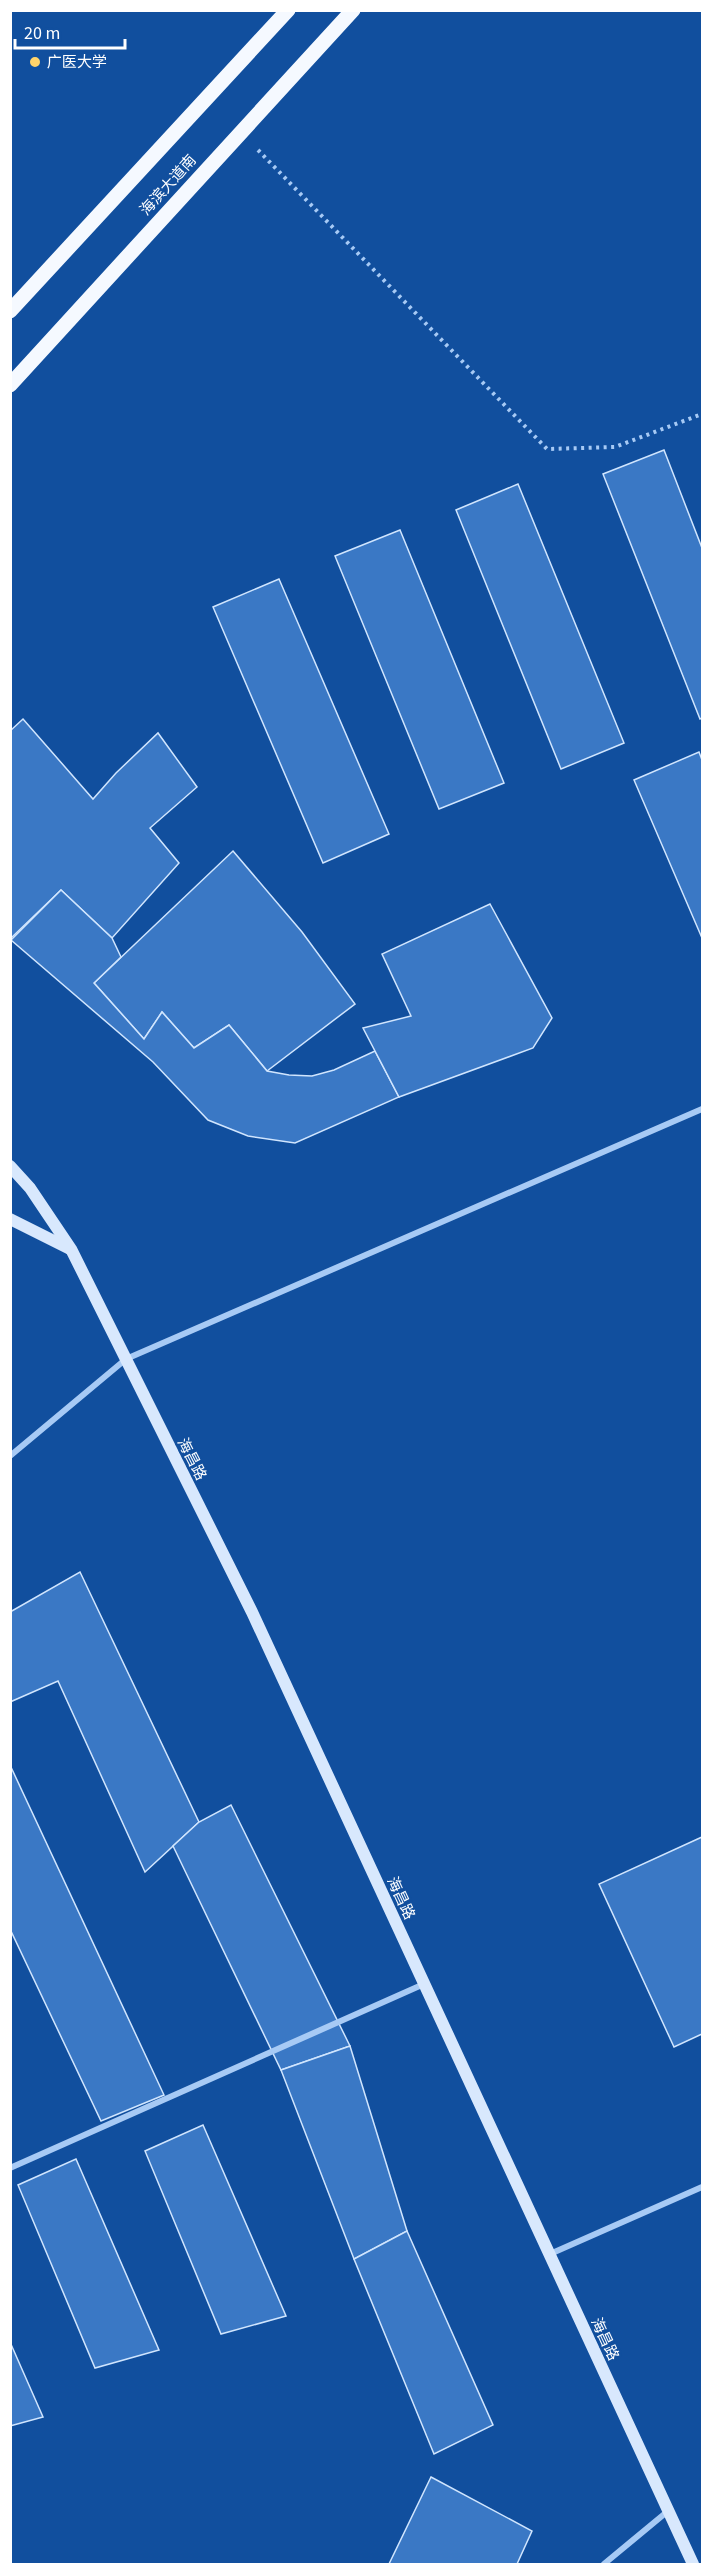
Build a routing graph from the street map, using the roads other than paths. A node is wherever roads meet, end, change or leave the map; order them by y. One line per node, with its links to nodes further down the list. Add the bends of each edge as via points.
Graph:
1 (288, 10): 3 (main road, 海滨大道南)
2 (354, 10): 4 (main road, 海滨大道南)
3 (10, 311)
4 (10, 385)
5 (702, 1109): 9 (street)
6 (10, 1166): 8 (street, 海昌路, via 30,1188)
7 (10, 1219): 8 (street)
8 (71, 1249): 9 (street, 海昌路)
9 (126, 1359): 10 (street); 11 (street, 海昌路, via 252,1611)
10 (10, 1456)
11 (424, 1983): 12 (street); 14 (street, 海昌路)
12 (10, 2168)
13 (702, 2187): 14 (street)
14 (550, 2254): 15 (street, 海昌路)
15 (668, 2510): 16 (street); 17 (street, 海昌路)
16 (604, 2565)
17 (693, 2565)

